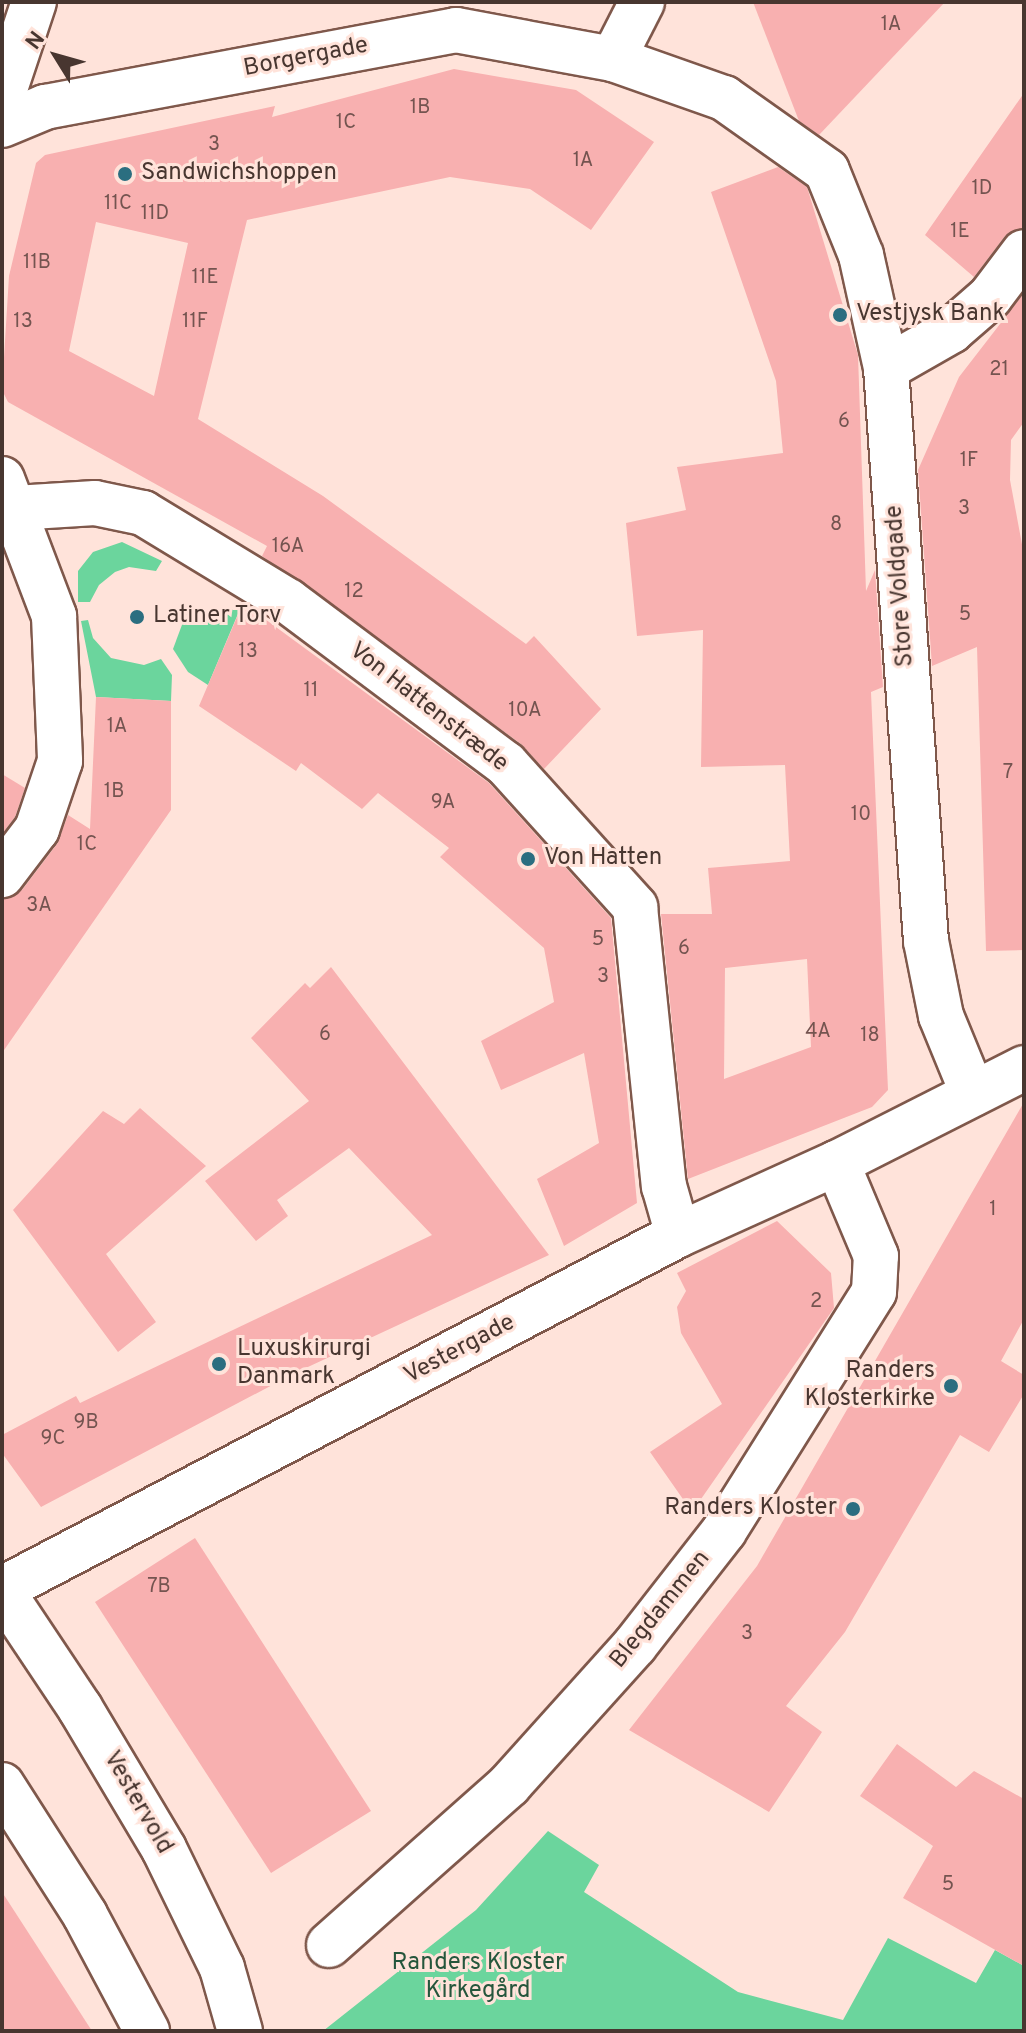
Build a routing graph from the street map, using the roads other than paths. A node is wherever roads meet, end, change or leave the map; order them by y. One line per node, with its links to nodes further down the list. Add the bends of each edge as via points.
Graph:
1 (34, 2): 4 (street)
2 (642, 2): 3 (street)
3 (613, 59): 5 (street, Borgergade, via 456,30 45,107); 7 (street, Store Voldgade, via 724,98 827,171 861,255)
4 (2, 98)
5 (2, 125)
6 (1024, 252): 7 (street, via 990,297 951,331)
7 (886, 368): 11 (street, Store Voldgade, via 926,941 941,1016)
8 (8, 494): 9 (street, via 54,616 60,761 37,829); 13 (street, Von Hattenstræde, via 143,513 288,601 506,764 635,907 664,1186)
9 (2, 875)
10 (1024, 1068): 11 (street)
11 (973, 1094): 12 (street)
12 (837, 1163): 13 (street, Vestergade); 16 (street, Blegdammen, via 876,1256 874,1292 724,1531 635,1645 509,1785)
13 (678, 1235): 14 (street, Vestergade)
14 (2, 1590): 18 (street, Vestervold, via 164,1849 222,1968)
15 (2, 1785): 17 (street, via 85,1915)
16 (329, 1945)
17 (147, 2031)
18 (240, 2031)

